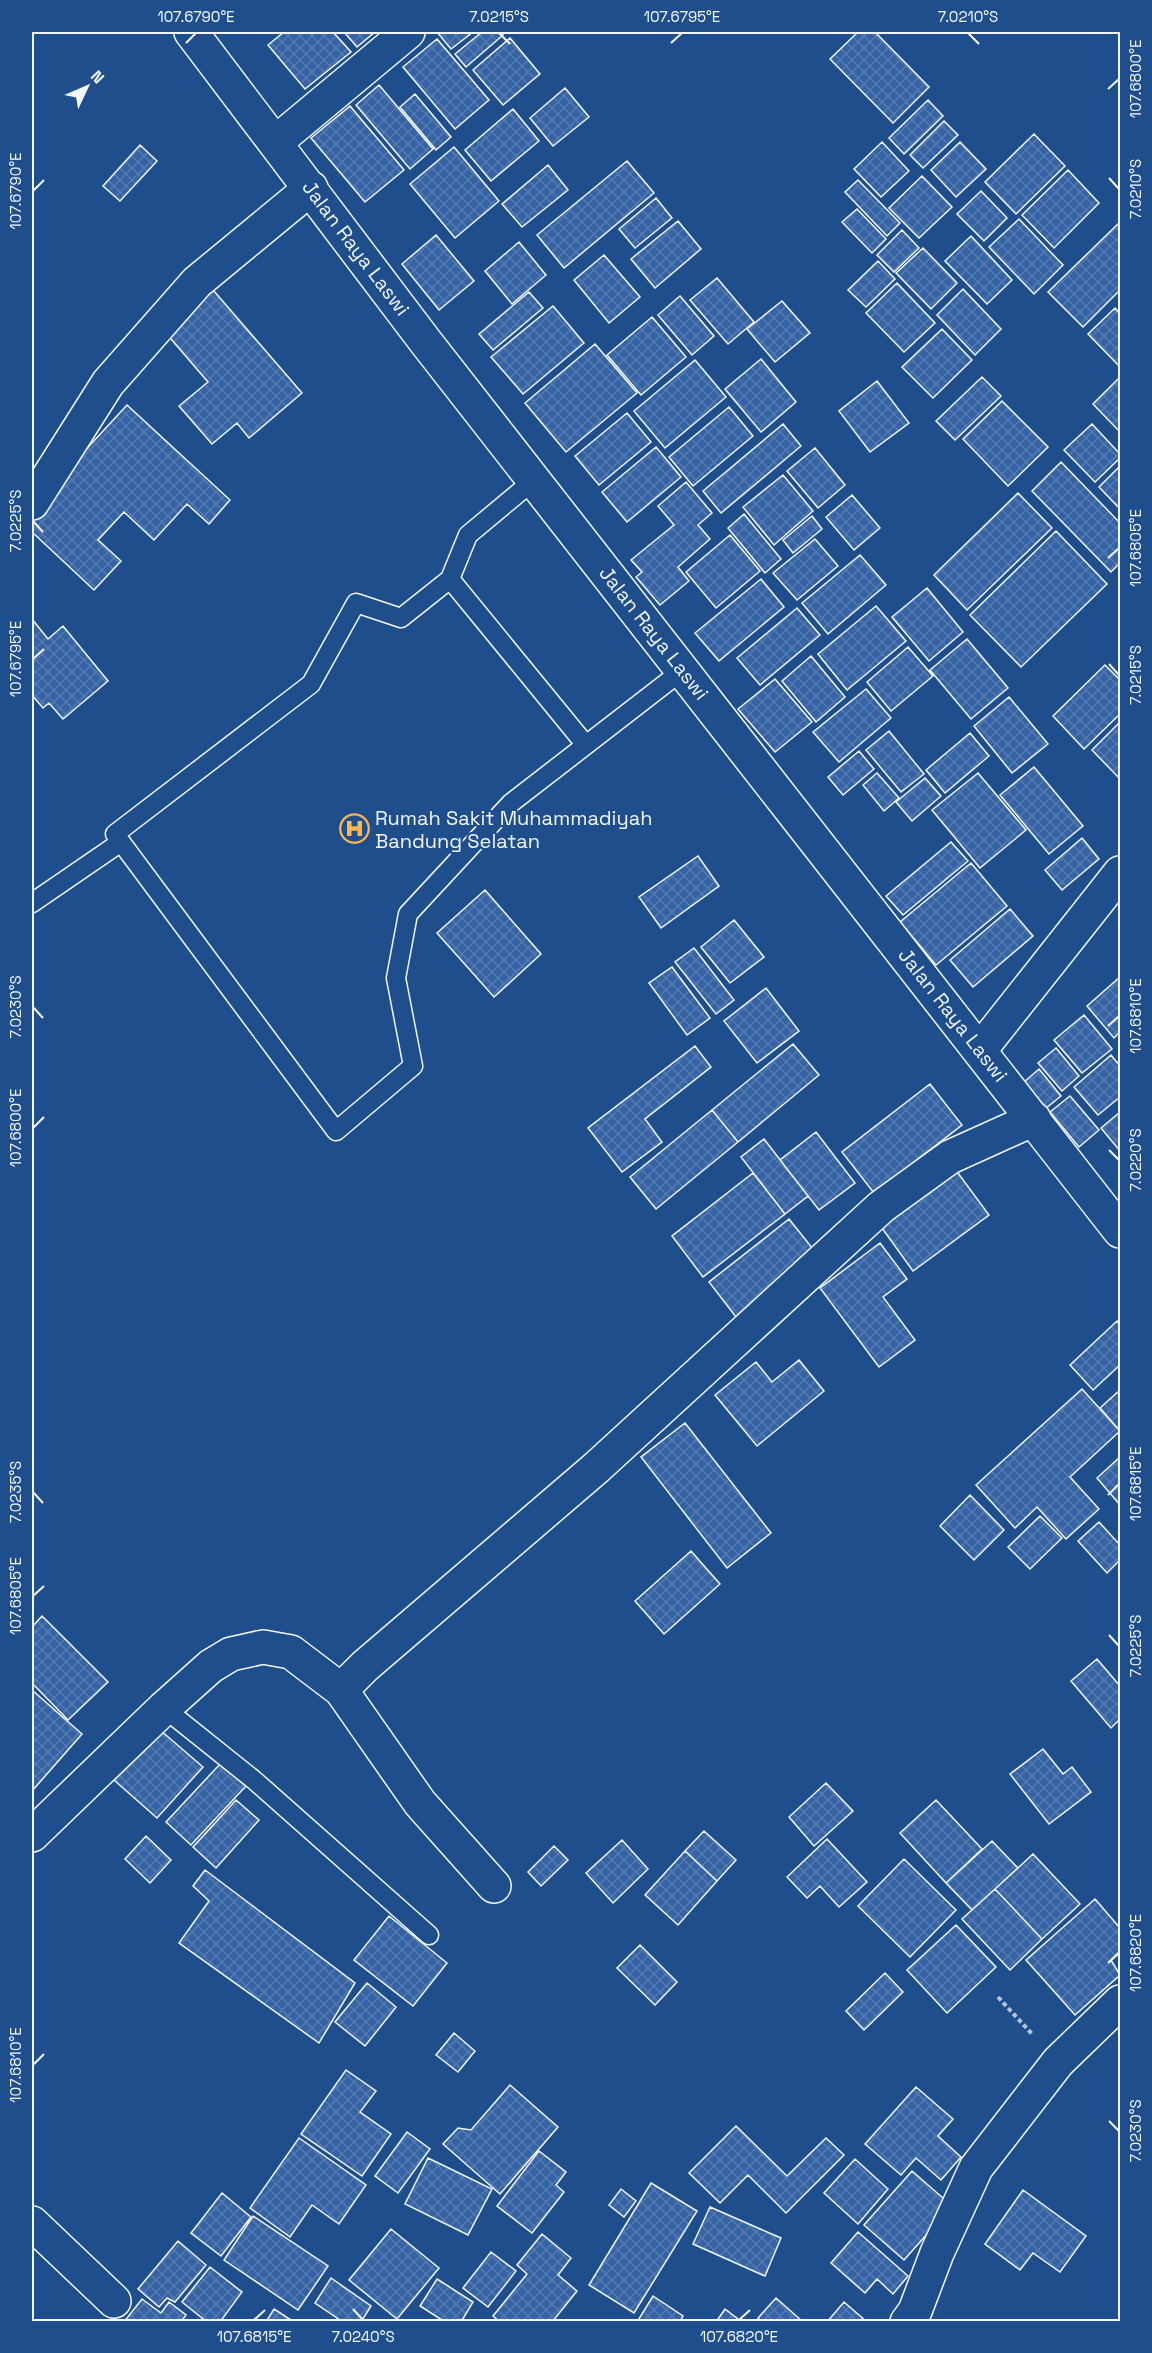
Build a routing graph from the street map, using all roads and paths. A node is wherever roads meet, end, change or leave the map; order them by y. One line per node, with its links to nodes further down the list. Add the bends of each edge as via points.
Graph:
1 (191, 32): 3 (street, Jalan Raya Laswi)
2 (408, 32): 3 (street)
3 (276, 142): 4 (street, Jalan Raya Laswi)
4 (311, 188): 5 (street, Jalan Raya Laswi); 6 (street, via 190,290 108,382)
5 (534, 480): 7 (lane, via 468,535); 8 (street, Jalan Raya Laswi)
6 (32, 504)
7 (450, 579): 9 (lane); 10 (lane, via 401,618 356,603 311,684 115,834)
8 (683, 670): 9 (lane); 13 (street, Jalan Raya Laswi)
9 (585, 744): 10 (lane, via 511,803 408,914 396,978 413,1066 336,1131)
10 (121, 842): 12 (lane)
11 (1120, 873): 13 (street)
12 (32, 903)
13 (983, 1054): 14 (street, Jalan Raya Laswi)
14 (1025, 1107): 15 (street, Jalan Raya Laswi); 16 (street, via 881,1207 596,1468)
15 (1120, 1231)
16 (341, 1690): 17 (street, via 291,1652 263,1647 231,1654 211,1666); 19 (street, via 420,1803)
17 (164, 1708): 18 (street); 20 (lane, via 254,1780)
18 (32, 1835)
19 (494, 1886)
20 (429, 1935)
21 (998, 1997): 23 (path)
22 (1120, 2002): 23 (street)
23 (1058, 2062): 26 (street, via 976,2168)
24 (32, 2223): 25 (street)
25 (114, 2301)
26 (907, 2322)

